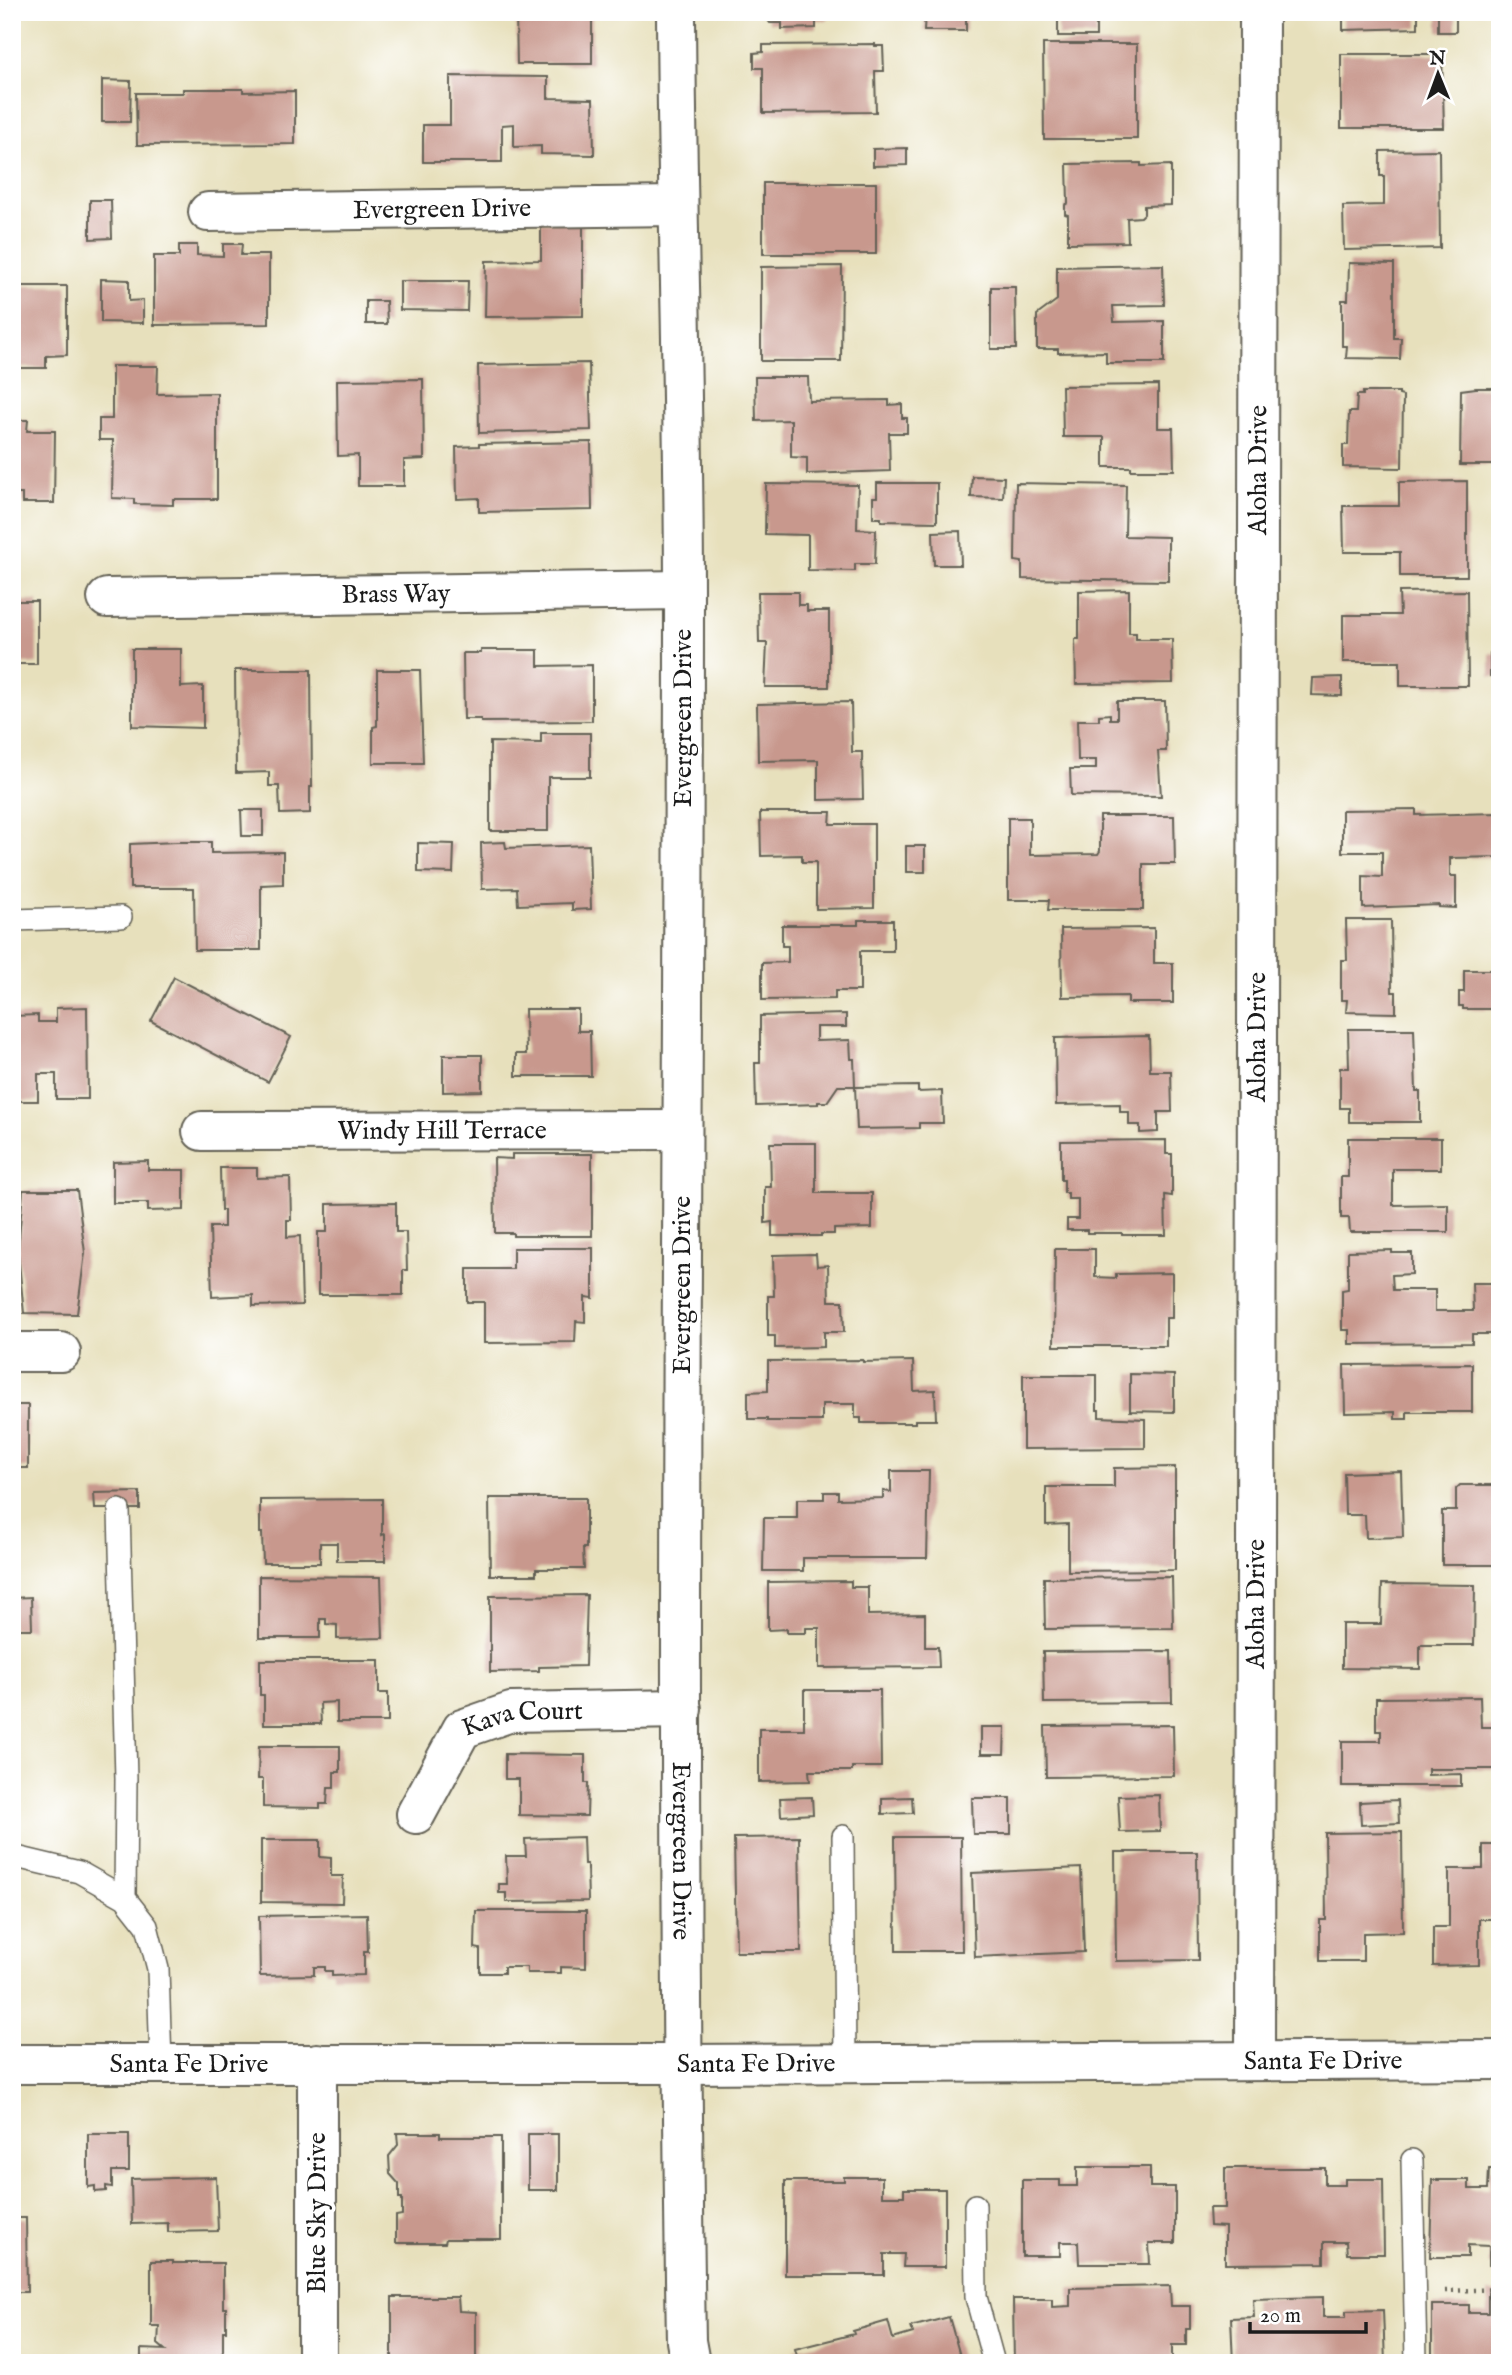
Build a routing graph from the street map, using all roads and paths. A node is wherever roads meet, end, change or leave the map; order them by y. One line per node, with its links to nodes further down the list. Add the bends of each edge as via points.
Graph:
1 (676, 12): 3 (street, Evergreen Drive)
2 (1259, 12): 20 (street, Aloha Drive)
3 (677, 206): 4 (street, Evergreen Drive); 5 (street, Evergreen Drive)
4 (208, 212)
5 (684, 590): 6 (street, Brass Way); 9 (street, Evergreen Drive)
6 (107, 598)
7 (121, 917): 8 (lane)
8 (12, 920)
9 (682, 1130): 10 (street, Windy Hill Terrace); 14 (street, Evergreen Drive)
10 (202, 1131)
11 (12, 1352): 12 (street)
12 (61, 1352)
13 (119, 1510): 18 (lane)
14 (682, 1709): 15 (street, Kava Court, via 512,1712 462,1729); 25 (street, Evergreen Drive)
15 (415, 1814)
16 (843, 1836): 22 (lane)
17 (12, 1856): 18 (lane, via 79,1872)
18 (125, 1898): 24 (lane, via 147,1926 158,1969)
19 (1500, 2060): 20 (street, Santa Fe Drive)
20 (1255, 2061): 22 (street, Santa Fe Drive)
21 (317, 2063): 24 (street, Santa Fe Drive); 25 (street, Santa Fe Drive); 30 (street, Blue Sky Drive)
22 (845, 2063): 25 (street, Santa Fe Drive)
23 (12, 2064): 24 (street, Santa Fe Drive)
24 (161, 2064)
25 (681, 2064): 31 (street, Evergreen Drive)
26 (1412, 2160): 29 (lane)
27 (975, 2205): 32 (lane, via 976,2297)
28 (1500, 2288): 29 (path)
29 (1414, 2292): 33 (lane)
30 (317, 2363)
31 (690, 2363)
32 (994, 2363)
33 (1416, 2363)

